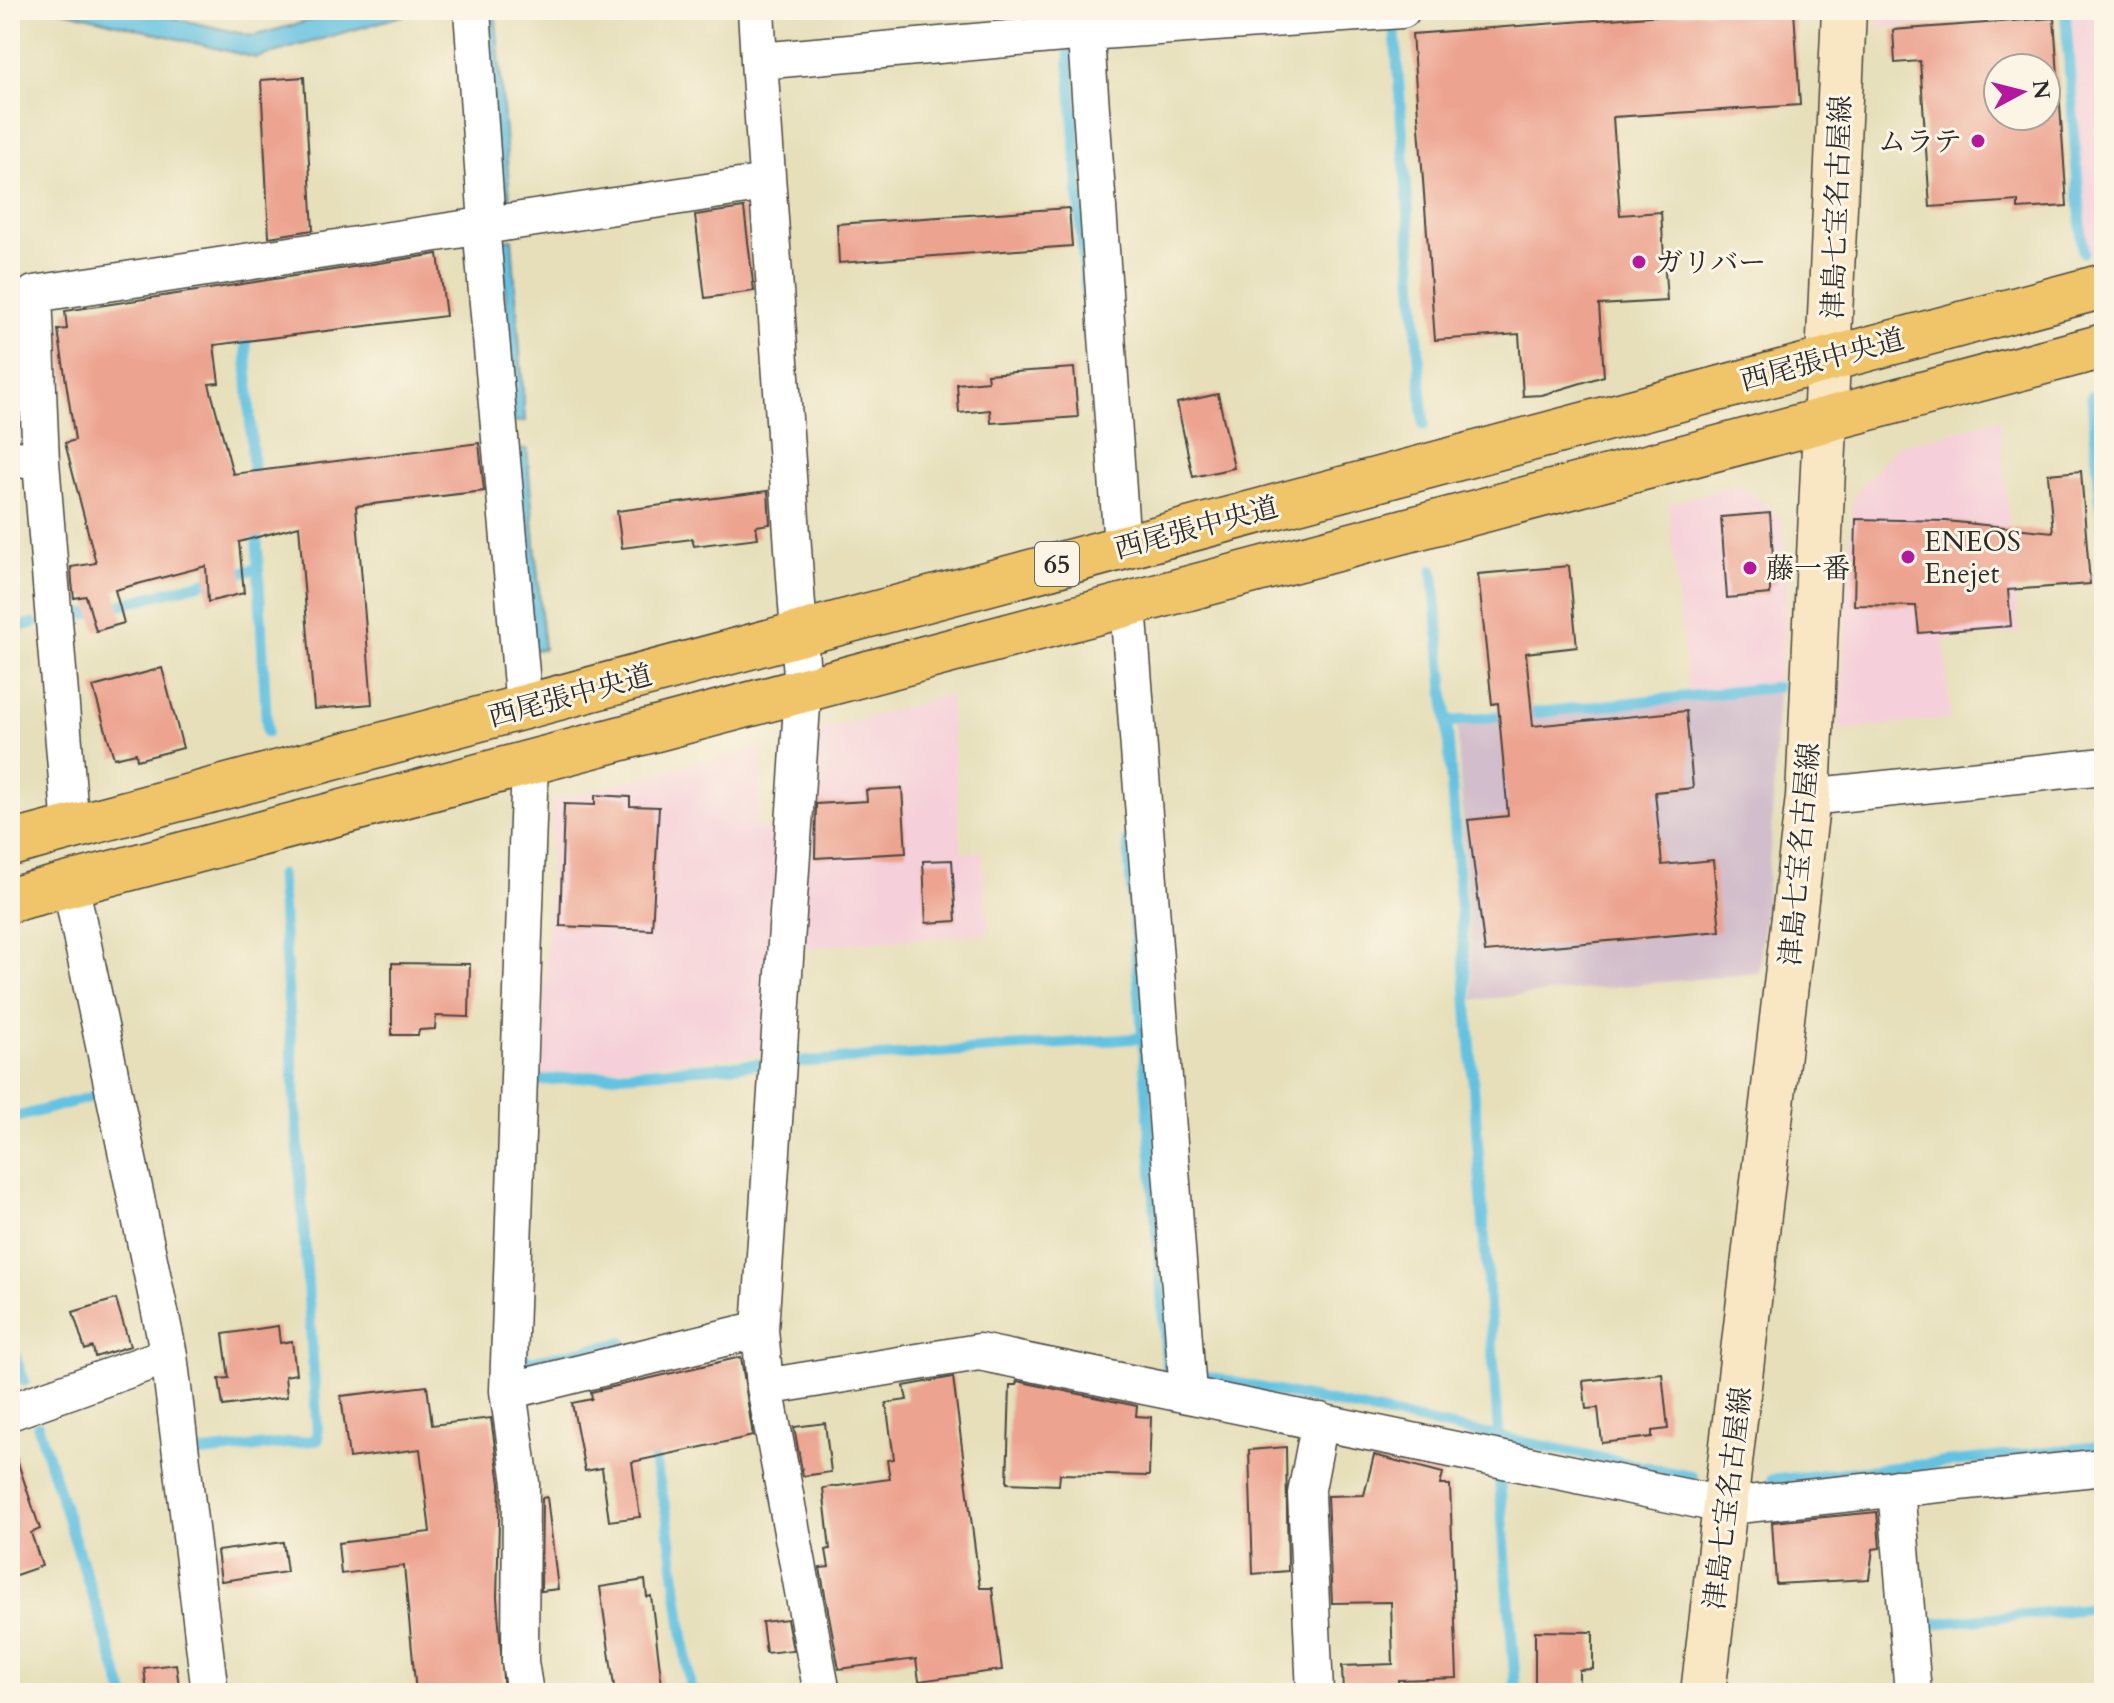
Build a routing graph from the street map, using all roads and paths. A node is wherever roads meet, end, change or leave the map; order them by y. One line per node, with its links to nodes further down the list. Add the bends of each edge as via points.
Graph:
1 (472, 10): 8 (street)
2 (756, 10): 6 (street)
3 (1402, 10): 5 (street)
4 (1844, 10): 11 (main road, 津島七宝名古屋線)
5 (1085, 21): 6 (street); 14 (street)
6 (759, 61): 7 (street)
7 (766, 183): 8 (street); 16 (street)
8 (484, 224): 13 (street, via 34,294); 18 (street)
9 (2104, 286): 11 (main road, 西尾張中央道 / 65)
10 (2104, 346): 12 (main road, 西尾張中央道 / 65)
11 (1829, 357): 12 (main road, 津島七宝名古屋線); 14 (main road, 西尾張中央道 / 65)
12 (1826, 421): 15 (main road, 西尾張中央道 / 65); 21 (main road, 津島七宝名古屋線)
13 (26, 460): 22 (street)
14 (1122, 547): 16 (main road, 西尾張中央道 / 65)
15 (1128, 605): 17 (main road, 西尾張中央道 / 65); 30 (street)
16 (797, 634): 17 (street); 18 (main road, 西尾張中央道 / 65)
17 (803, 691): 19 (main road, 西尾張中央道 / 65); 26 (street)
18 (524, 707): 22 (main road, 西尾張中央道 / 65)
19 (530, 763): 24 (main road, 西尾張中央道 / 65); 29 (street)
20 (2104, 766): 21 (street)
21 (1808, 797): 35 (main road, 津島七宝名古屋線)
22 (71, 829): 23 (main road, 西尾張中央道 / 65)
23 (10, 844)
24 (70, 883): 25 (main road, 西尾張中央道 / 65); 27 (street)
25 (10, 900)
26 (760, 1329): 28 (street); 29 (street)
27 (169, 1355): 31 (street); 36 (street)
28 (765, 1387): 30 (street, via 979,1352); 38 (street)
29 (508, 1391): 37 (street, via 521,1483 520,1662)
30 (1188, 1393): 32 (street)
31 (10, 1412)
32 (1320, 1421): 35 (street); 39 (street, via 1306,1494)
33 (2104, 1467): 34 (street)
34 (1896, 1488): 35 (street); 41 (street)
35 (1728, 1506): 40 (main road, 津島七宝名古屋線)
36 (210, 1693)
37 (525, 1693)
38 (822, 1693)
39 (1315, 1693)
40 (1703, 1693)
41 (1913, 1693)

